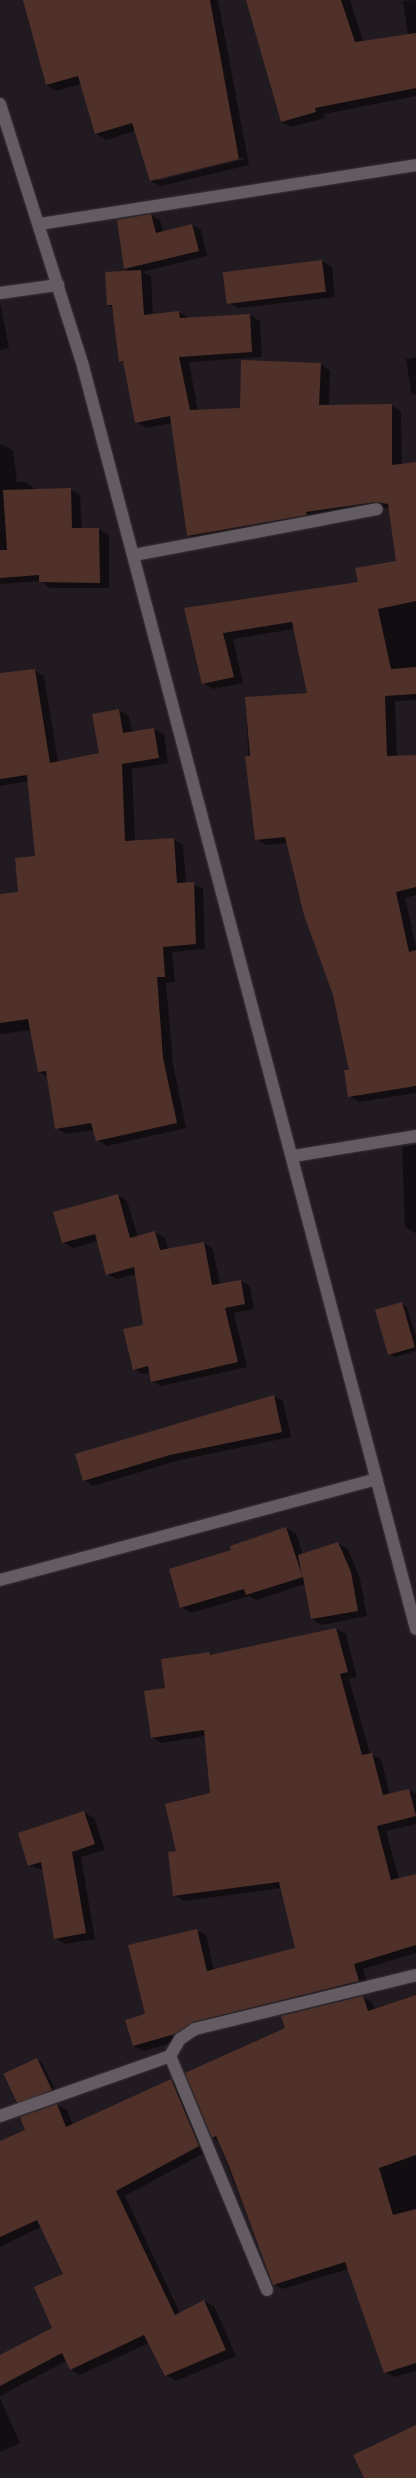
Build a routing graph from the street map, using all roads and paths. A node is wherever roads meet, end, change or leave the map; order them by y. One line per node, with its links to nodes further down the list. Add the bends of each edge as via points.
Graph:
1 (0, 104): 3 (street)
2 (416, 165): 3 (street)
3 (40, 224): 4 (street)
4 (58, 285): 5 (street); 7 (street)
5 (0, 293)
6 (377, 509): 7 (street)
7 (134, 555): 9 (street)
8 (416, 1136): 9 (street)
9 (294, 1156): 10 (street)
10 (377, 1479): 11 (street); 12 (street)
11 (0, 1580)
12 (416, 1629)
13 (416, 1975): 14 (street, via 195,2028 180,2039)
14 (170, 2056): 15 (street); 16 (street)
15 (0, 2116)
16 (267, 2290)

